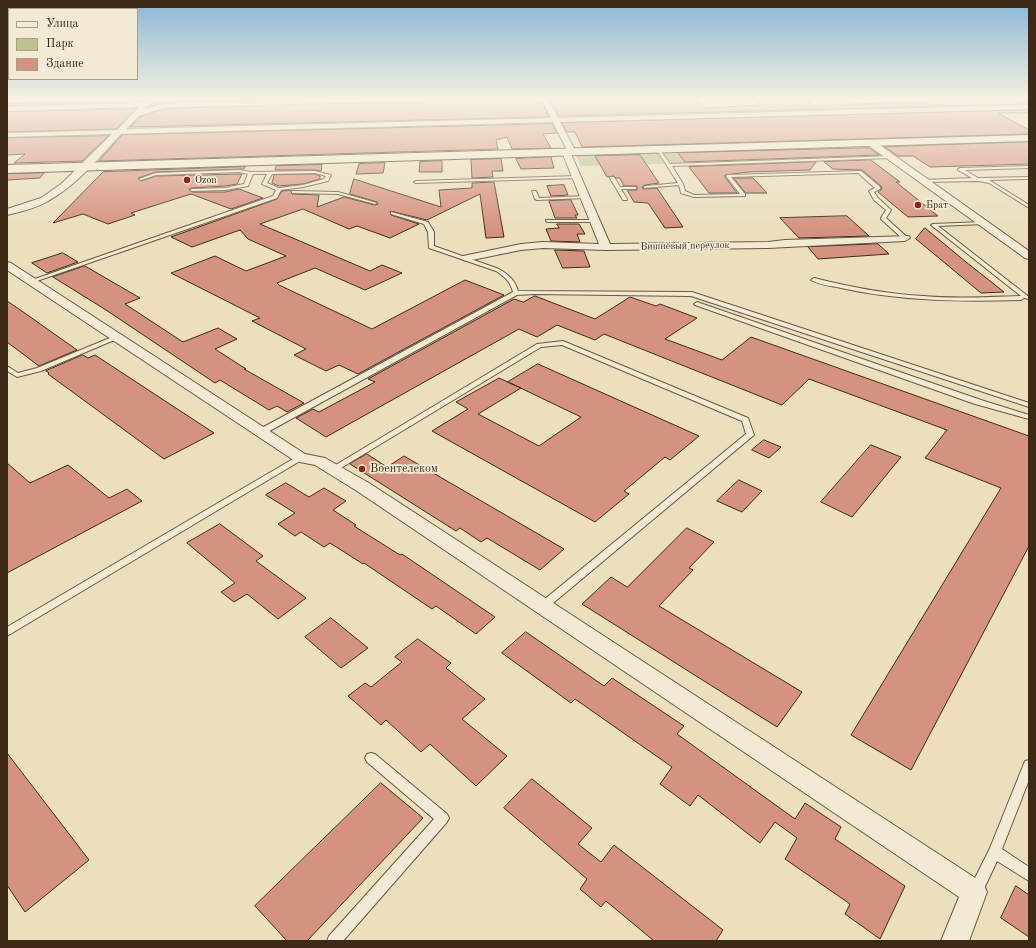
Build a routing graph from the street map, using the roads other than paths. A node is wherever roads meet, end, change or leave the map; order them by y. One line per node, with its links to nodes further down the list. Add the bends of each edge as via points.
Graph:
1 (108, 142): 9 (street)
2 (565, 142): 6 (street)
3 (895, 142): 4 (street)
4 (871, 143): 5 (street); 7 (street)
5 (659, 150): 6 (street); 8 (lane)
6 (569, 152): 10 (street); 17 (street)
7 (891, 157): 8 (lane); 22 (street)
8 (669, 165): 24 (lane)
9 (85, 167): 13 (street); 14 (street); 33 (street)
10 (242, 167): 14 (street); 15 (lane)
11 (1029, 167): 12 (lane)
12 (1009, 168): 19 (lane); 21 (lane, via 960,169)
13 (7, 169)
14 (159, 169): 20 (lane)
15 (251, 173): 16 (lane); 29 (lane, via 246,185 225,189)
16 (270, 173): 28 (lane, via 264,184); 28 (lane, via 315,172 329,175 318,184)
17 (577, 177): 23 (lane); 31 (street)
18 (612, 178): 26 (lane)
19 (1027, 178): 21 (lane)
20 (141, 179)
21 (976, 179): 22 (lane); 36 (lane, via 990,182)
22 (924, 181): 41 (street)
23 (416, 182)
24 (681, 184): 25 (lane); 42 (lane, via 683,192 694,196 743,195 728,176 858,172 878,188 871,191 889,210 883,218)
25 (646, 187)
26 (619, 188): 27 (lane); 32 (lane)
27 (634, 188)
28 (280, 189): 35 (lane, via 338,193); 48 (lane, via 275,197)
29 (192, 190)
30 (534, 192): 31 (lane, via 537,199)
31 (585, 197): 40 (street)
32 (625, 199)
33 (44, 200): 34 (street); 37 (street)
34 (7, 202)
35 (375, 203)
36 (1029, 207)
37 (7, 212)
38 (392, 213): 45 (lane, via 426,223 431,232 431,247)
39 (548, 221): 40 (lane)
40 (595, 221): 43 (street)
41 (982, 223): 44 (street); 50 (lane, via 933,225)
42 (905, 238): 43 (street, Вишнёвый переулок, via 768,245)
43 (606, 247): 45 (street, Вишнёвый переулок, via 543,245)
44 (1029, 256)
45 (466, 258): 49 (lane, via 504,272 513,282)
46 (7, 265): 48 (street)
47 (814, 280): 50 (lane, via 893,296 976,300)
48 (32, 281): 53 (street)
49 (516, 293): 55 (lane, via 692,294); 57 (lane)
50 (1025, 298): 52 (lane)
51 (697, 304): 56 (lane, via 978,402)
52 (1029, 304)
53 (116, 337): 54 (lane, via 39,370 18,375); 57 (street)
54 (7, 368)
55 (1029, 405)
56 (1029, 417)
57 (261, 432): 58 (street)
58 (301, 458): 59 (street, via 319,461); 61 (lane)
59 (333, 469): 60 (street); 60 (lane, via 539,345 563,343 744,420 750,435)
60 (543, 606): 66 (street)
61 (7, 632)
62 (371, 758): 67 (lane, via 443,818)
63 (1029, 765): 64 (lane)
64 (995, 852): 65 (lane); 66 (lane)
65 (1029, 875)
66 (974, 892): 68 (street)
67 (334, 941)
68 (955, 941)

